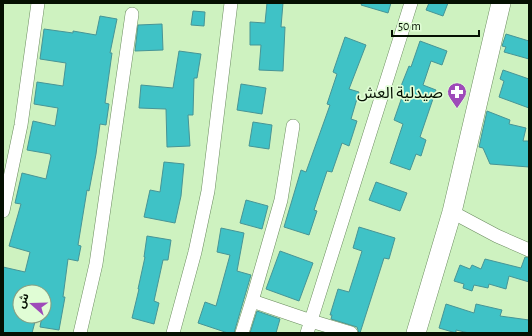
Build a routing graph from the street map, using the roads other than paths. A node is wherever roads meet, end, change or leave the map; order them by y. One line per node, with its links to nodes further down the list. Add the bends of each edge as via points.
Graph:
1 (38, 3): 7 (street, via 22,117)
2 (231, 3): 13 (street, via 208,191)
3 (411, 3): 11 (street)
4 (501, 3): 8 (main road)
5 (132, 14): 12 (street, via 96,264)
6 (294, 126): 10 (street, via 281,200)
7 (3, 211)
8 (452, 212): 9 (street, via 496,236); 16 (main road)
9 (529, 250)
10 (252, 301): 11 (street); 14 (street)
11 (309, 327): 15 (street)
12 (80, 333)
13 (173, 333)
14 (242, 333)
15 (352, 333)
16 (418, 333)

